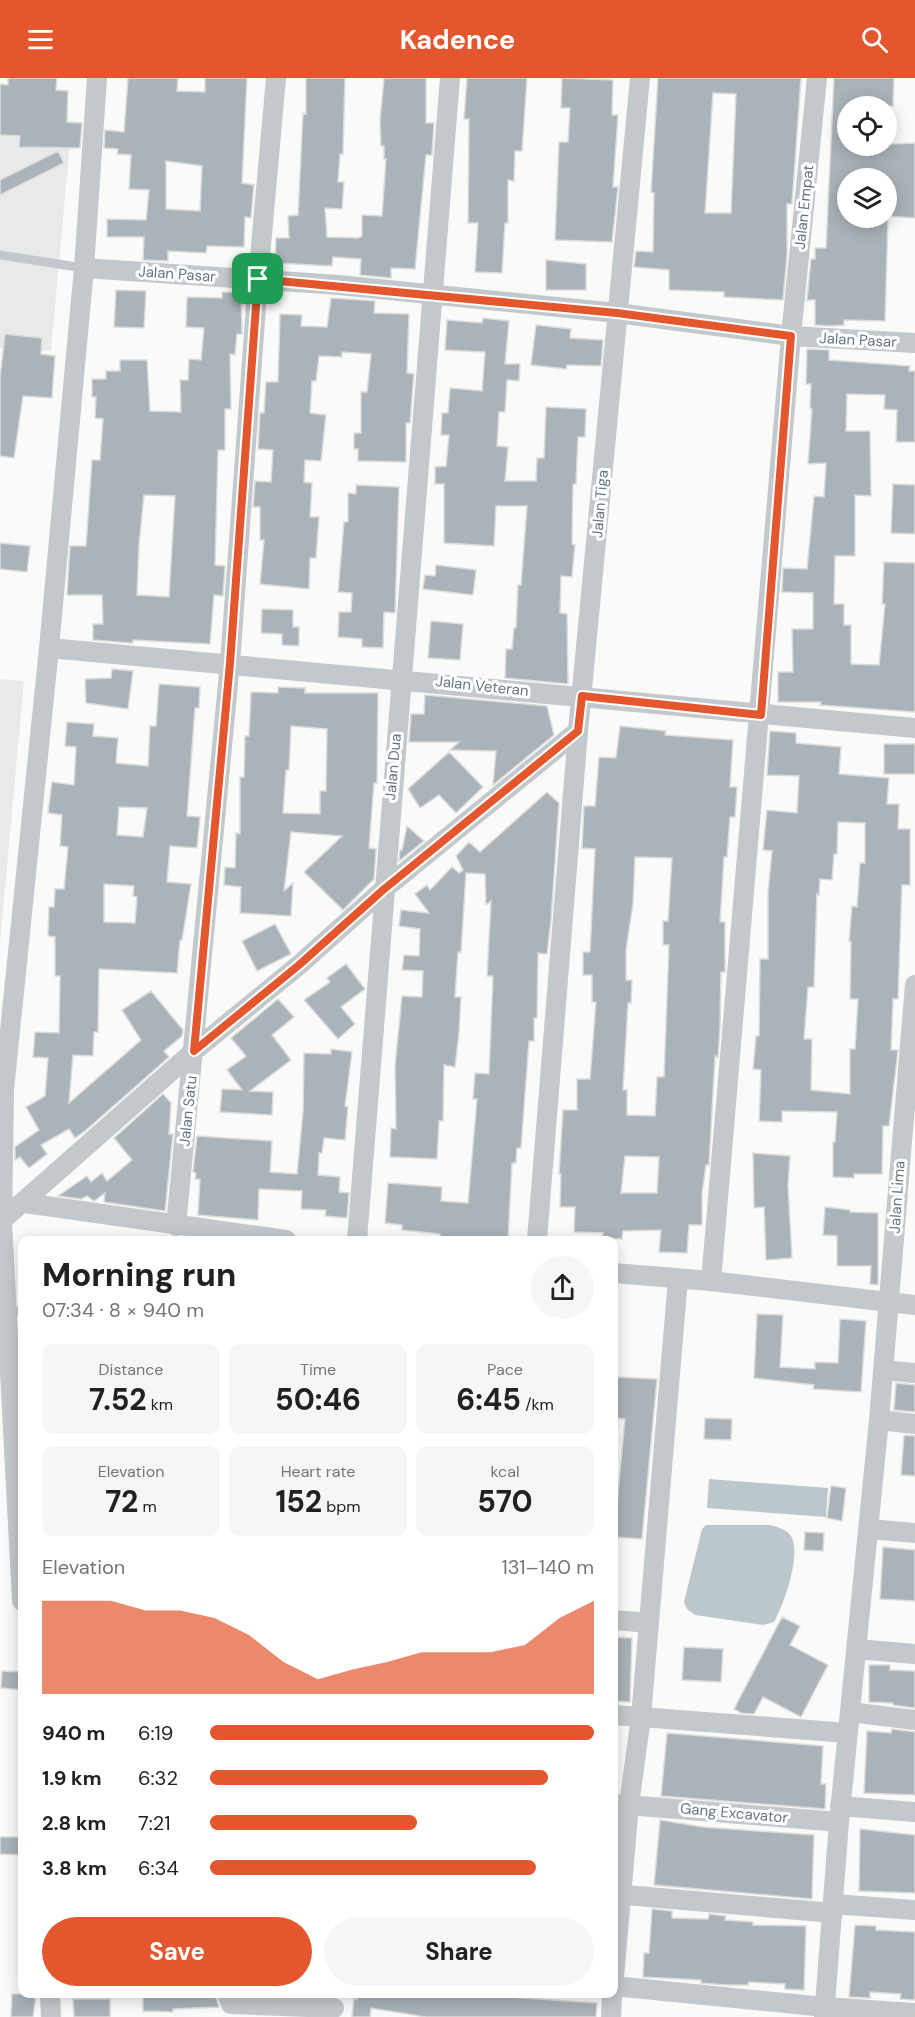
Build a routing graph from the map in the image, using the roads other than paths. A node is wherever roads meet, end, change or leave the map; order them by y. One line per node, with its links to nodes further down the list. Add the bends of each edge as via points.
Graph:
1 (97, 78): 7 (street)
2 (276, 78): 8 (street, Jalan Satu)
3 (450, 78): 9 (street, Jalan Dua)
4 (640, 78): 10 (street, Jalan Tiga)
5 (817, 78): 11 (street, Jalan Empat)
6 (0, 255): 7 (lane)
7 (84, 268): 8 (street, Jalan Pasar); 13 (street)
8 (258, 279): 9 (street, Jalan Pasar); 14 (street, Jalan Satu)
9 (435, 294): 10 (street, Jalan Pasar); 15 (street, Jalan Dua)
10 (617, 313): 11 (street, Jalan Pasar); 16 (street, Jalan Tiga)
11 (791, 336): 12 (street, Jalan Pasar); 17 (street, Jalan Empat)
12 (915, 343)
13 (49, 648): 14 (street, Jalan Veteran); 24 (street)
14 (230, 663): 15 (street, Jalan Veteran); 22 (street, Jalan Satu)
15 (401, 678): 16 (street, Jalan Veteran); 20 (street, Jalan Dua)
16 (582, 696): 17 (street, Jalan Veteran); 19 (street, Jalan Tiga)
17 (761, 715): 18 (street, Jalan Veteran); 33 (street, Jalan Empat)
18 (915, 728)
19 (578, 731): 20 (street); 30 (street, Jalan Tiga)
20 (383, 890): 22 (street); 29 (street, Jalan Dua)
21 (915, 985): 23 (street, Jalan Lima)
22 (194, 1051): 25 (street); 27 (street, Jalan Satu)
23 (912, 1052): 34 (street, Jalan Lima)
24 (2, 1090): 26 (street)
25 (25, 1203): 26 (street); 27 (street)
26 (1, 1222): 36 (street)
27 (176, 1226): 28 (street)
28 (255, 1236)
29 (357, 1236)
30 (537, 1236)
31 (618, 1273): 32 (street)
32 (678, 1279): 33 (street); 47 (street)
33 (711, 1281): 34 (street)
34 (889, 1302): 35 (street); 37 (street, Jalan Lima)
35 (915, 1305)
36 (14, 1311): 39 (street)
37 (883, 1370): 38 (street); 40 (street, Jalan Lima)
38 (915, 1373)
39 (4, 1381): 42 (street)
40 (879, 1420): 41 (street); 43 (street, Jalan Lima)
41 (915, 1424)
42 (7, 1491): 45 (street)
43 (869, 1529): 44 (street); 48 (street, Jalan Lima)
44 (915, 1533)
45 (18, 1572)
46 (618, 1620): 47 (street)
47 (649, 1623): 52 (street)
48 (856, 1649): 49 (street); 50 (street, Jalan Lima)
49 (915, 1654)
50 (850, 1712): 53 (street); 54 (street, Jalan Lima)
51 (618, 1715): 52 (street)
52 (641, 1717): 54 (street); 55 (street)
53 (915, 1720)
54 (848, 1733): 57 (street, Jalan Lima)
55 (621, 1804): 57 (street, Gang Excavator); 58 (street)
56 (915, 1812): 57 (street, Gang Excavator)
57 (839, 1814): 60 (street, Jalan Lima)
58 (618, 1872)
59 (618, 1894): 60 (street)
60 (833, 1908): 61 (street); 67 (street, Jalan Lima)
61 (915, 1910)
62 (618, 1986): 67 (street)
63 (50, 1998): 69 (street)
64 (229, 1998): 66 (street, via 231,2004)
65 (612, 1998): 70 (street)
66 (333, 2006)
67 (825, 2012): 68 (street)
68 (915, 2013)
69 (51, 2017)
70 (610, 2017)

